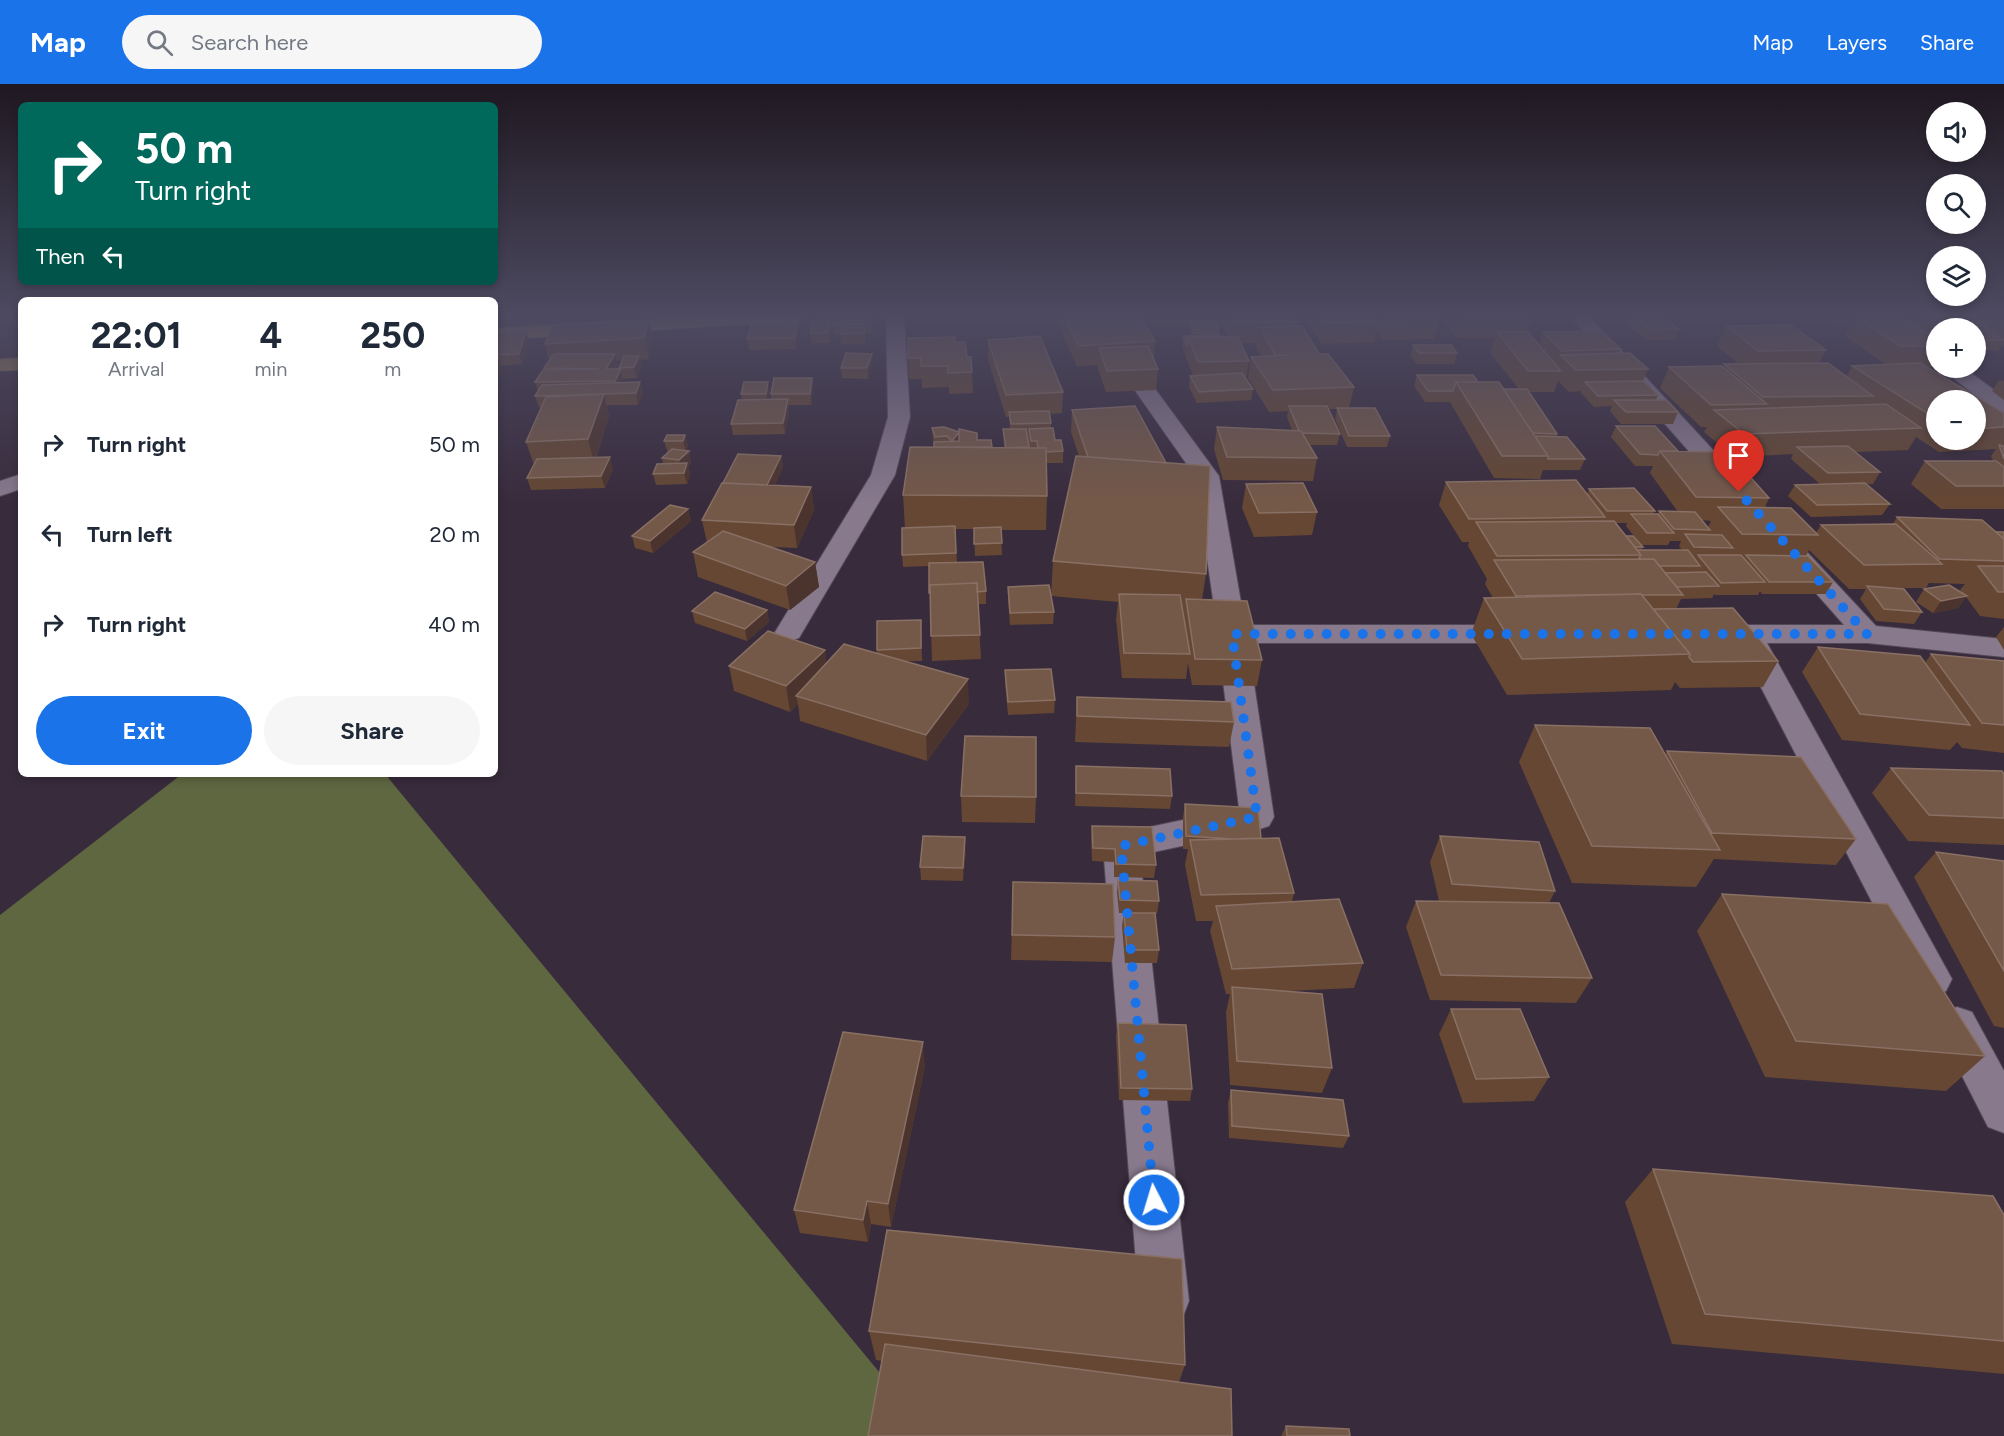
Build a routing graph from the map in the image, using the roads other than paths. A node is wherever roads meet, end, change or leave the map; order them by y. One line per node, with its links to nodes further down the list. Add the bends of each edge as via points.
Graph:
1 (897, 378): 10 (street, via 899,417 883,475)
2 (1136, 378): 11 (street, via 1207,476)
3 (1635, 378): 8 (street)
4 (1965, 378): 5 (street)
5 (2004, 407)
6 (18, 482): 7 (street)
7 (0, 489)
8 (1747, 501)
9 (1779, 537): 15 (street)
10 (789, 632)
11 (1232, 634): 12 (street); 18 (street, via 1257,817 1121,846)
12 (1548, 634)
13 (1689, 634): 14 (street)
14 (1748, 634): 15 (street); 17 (street)
15 (1867, 634): 16 (street)
16 (2004, 648)
17 (2004, 1113)
18 (1168, 1342)

